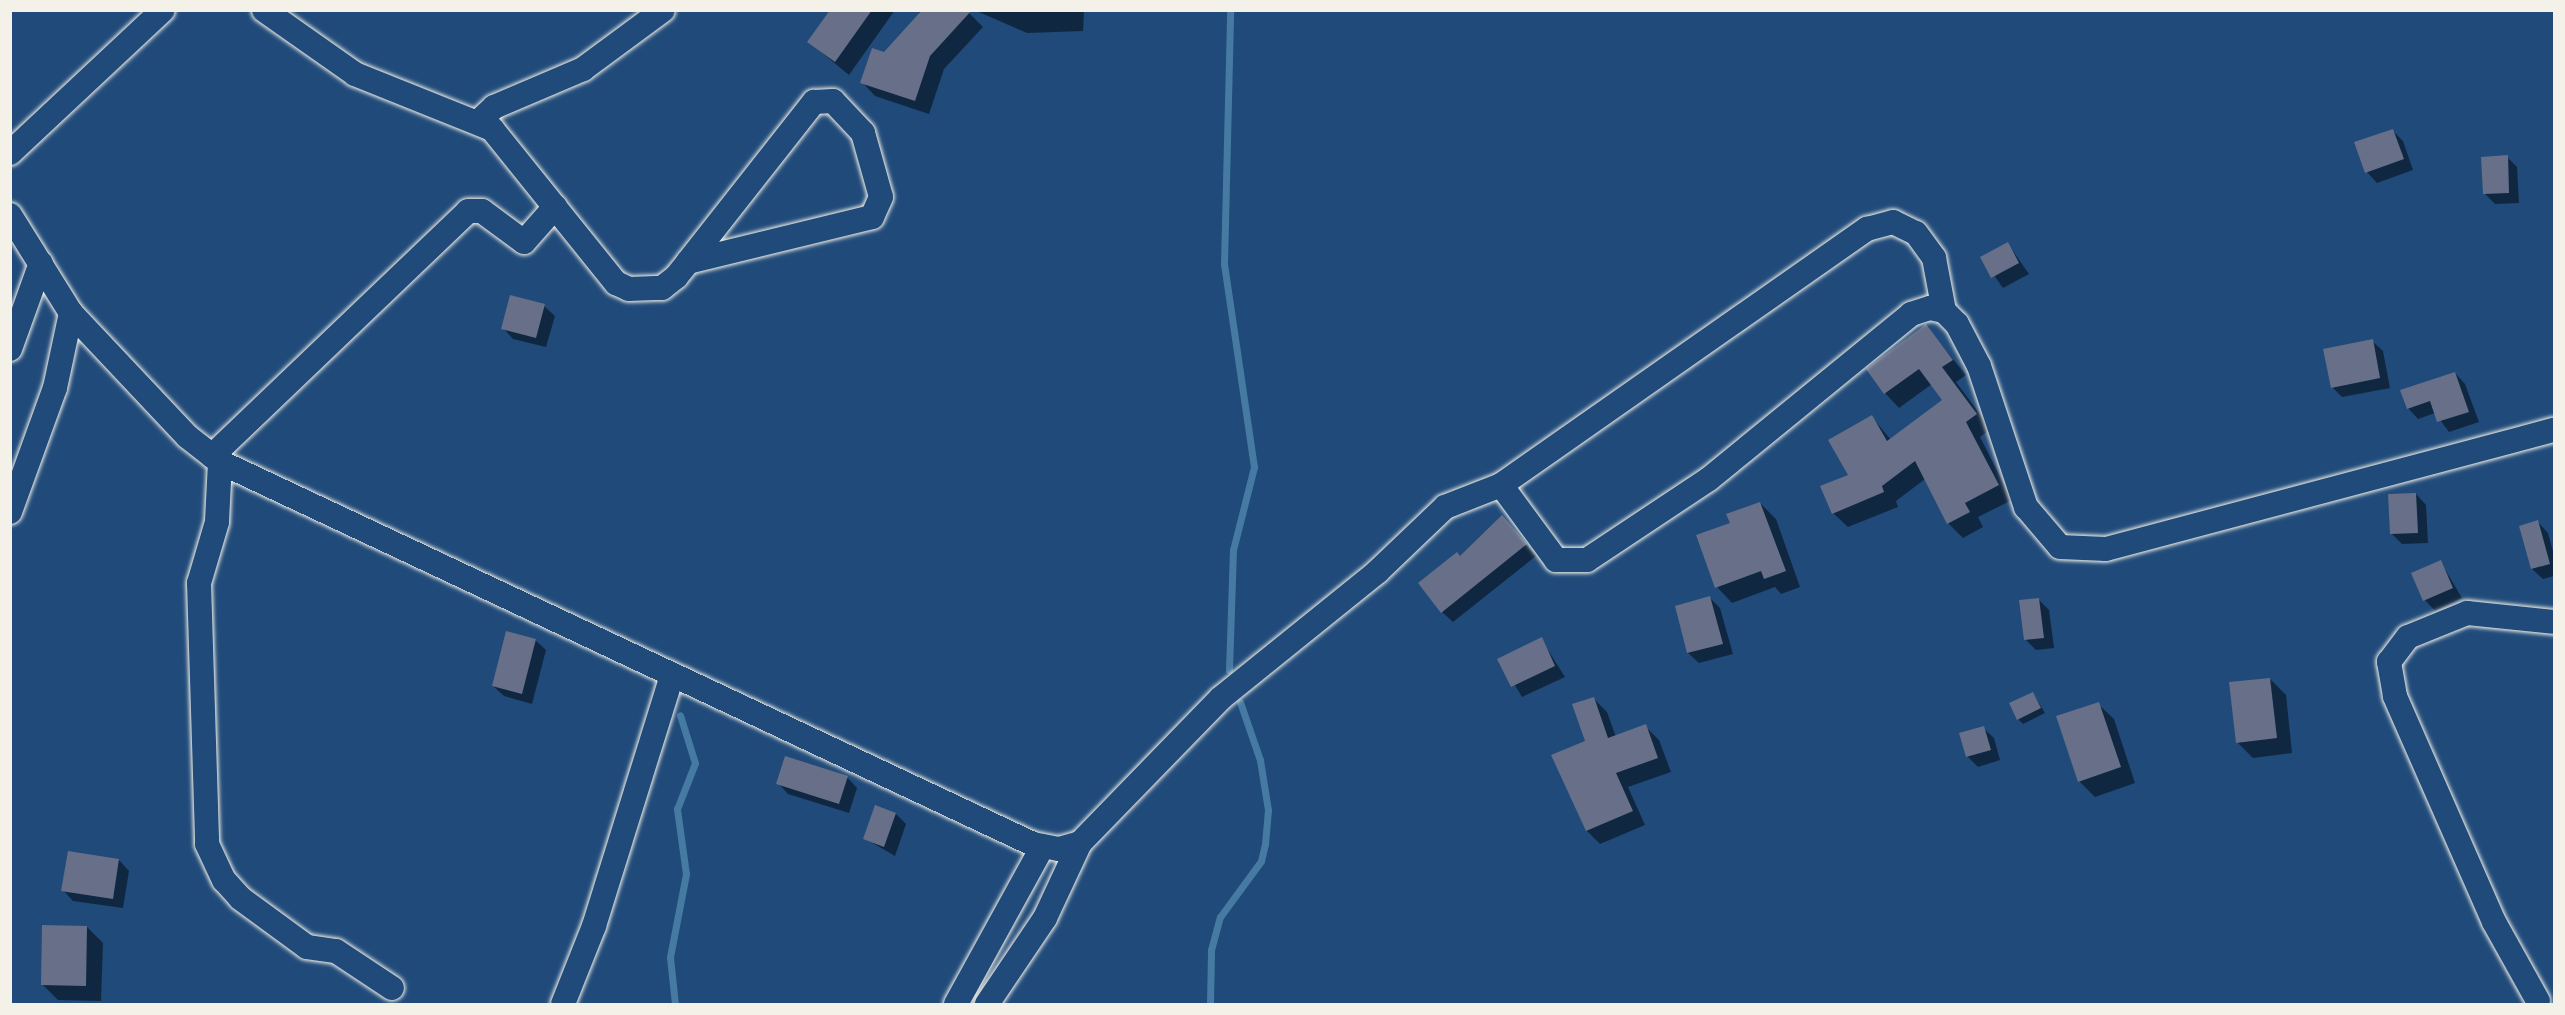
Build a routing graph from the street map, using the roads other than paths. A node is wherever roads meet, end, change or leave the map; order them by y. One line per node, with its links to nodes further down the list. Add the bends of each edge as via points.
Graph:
1 (163, 10): 5 (street)
2 (264, 10): 4 (street, via 355,74)
3 (663, 10): 4 (street, via 584,69 494,107)
4 (478, 122): 6 (street, via 492,129)
5 (10, 153)
6 (555, 207): 8 (street, via 616,283 629,289 662,288); 14 (street, via 524,242 482,211 468,211)
7 (10, 215): 9 (street)
8 (688, 262): 8 (street, via 814,102 832,101 863,133 881,197 872,217)
9 (41, 264): 11 (street); 12 (street)
10 (1944, 311): 13 (street, via 1957,324 1978,366 2026,507 2060,547 2106,549); 15 (street, via 1911,314 1709,479 1587,560 1556,560); 15 (street, via 1934,258 1916,234 1893,222 1867,229)
11 (71, 314): 14 (street); 16 (street, via 55,388)
12 (10, 349)
13 (2554, 430)
14 (216, 459): 18 (street); 21 (street, via 217,522 200,583 207,844 224,880 248,905 307,947 336,951)
15 (1501, 484): 19 (street, via 1445,507 1353,592 1254,669)
16 (10, 512)
17 (2554, 622): 22 (street, via 2467,613 2408,637 2389,662 2395,696 2494,922)
18 (672, 675): 20 (street); 23 (street, via 594,926)
19 (1080, 843): 20 (street, via 1059,849); 25 (street, via 1045,918)
20 (1043, 846): 24 (street)
21 (392, 988)
22 (2538, 1001)
23 (562, 1005)
24 (956, 1005)
25 (987, 1005)

